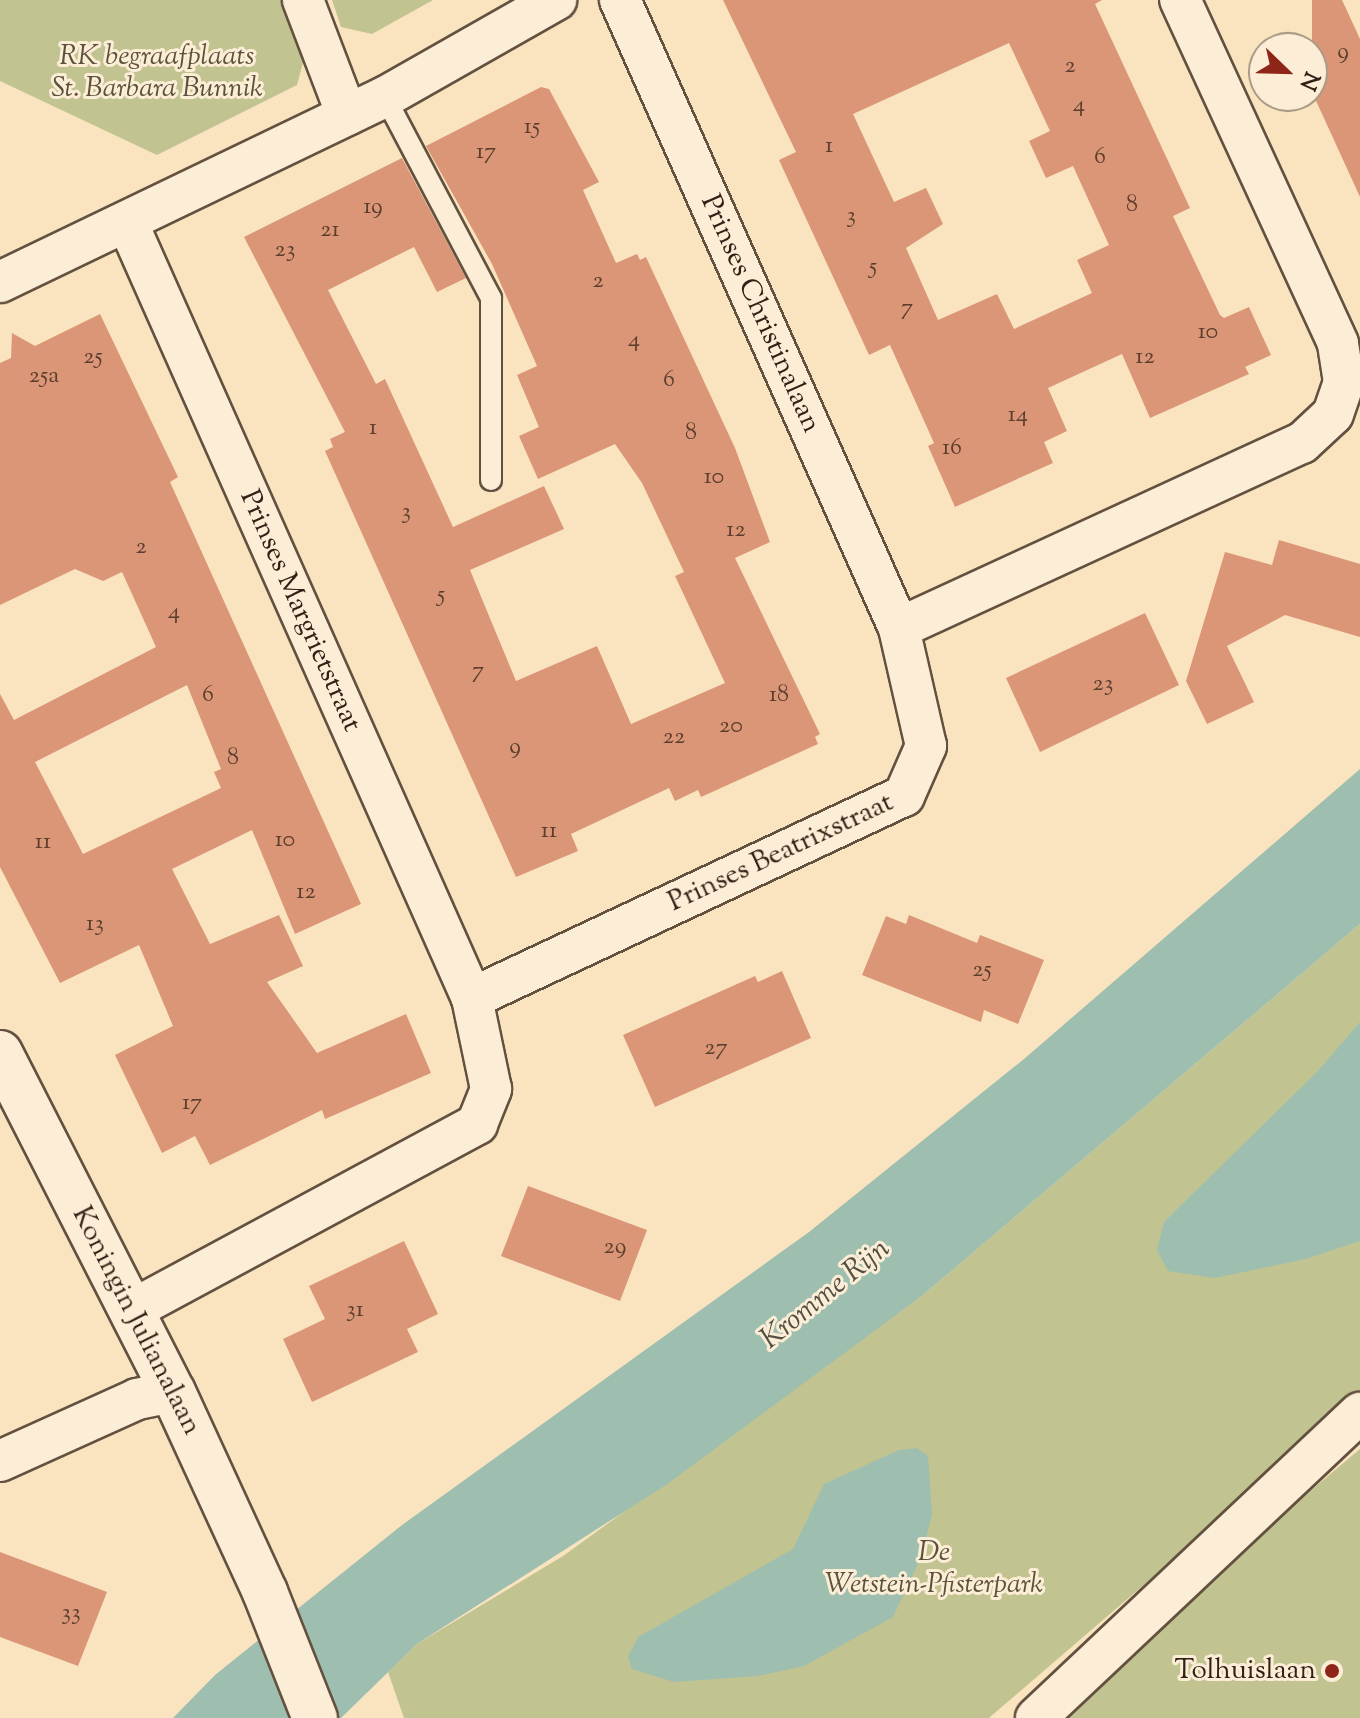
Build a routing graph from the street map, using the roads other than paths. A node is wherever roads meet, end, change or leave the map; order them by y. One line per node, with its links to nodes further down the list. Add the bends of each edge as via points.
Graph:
1 (303, 0): 6 (street)
2 (556, 0): 5 (street)
3 (620, 0): 10 (street, Prinses Christinalaan)
4 (1180, 0): 10 (street, via 1338,343 1344,382 1333,414 1302,443)
5 (385, 97): 6 (street); 9 (lane, via 491,298)
6 (347, 115): 7 (street)
7 (128, 224): 8 (street); 11 (street, Prinses Margrietstraat)
8 (0, 282)
9 (491, 480)
10 (899, 628): 11 (street, Prinses Beatrixstraat, via 926,746 904,796)
11 (472, 998): 13 (street, via 491,1089 477,1124)
12 (0, 1053): 13 (street, Koningin Julianalaan)
13 (132, 1310): 14 (street, Koningin Julianalaan)
14 (173, 1392): 16 (street, via 137,1399); 17 (street, Koningin Julianalaan, via 265,1592)
15 (1360, 1413): 18 (street)
16 (0, 1461)
17 (315, 1718)
18 (1036, 1718)

